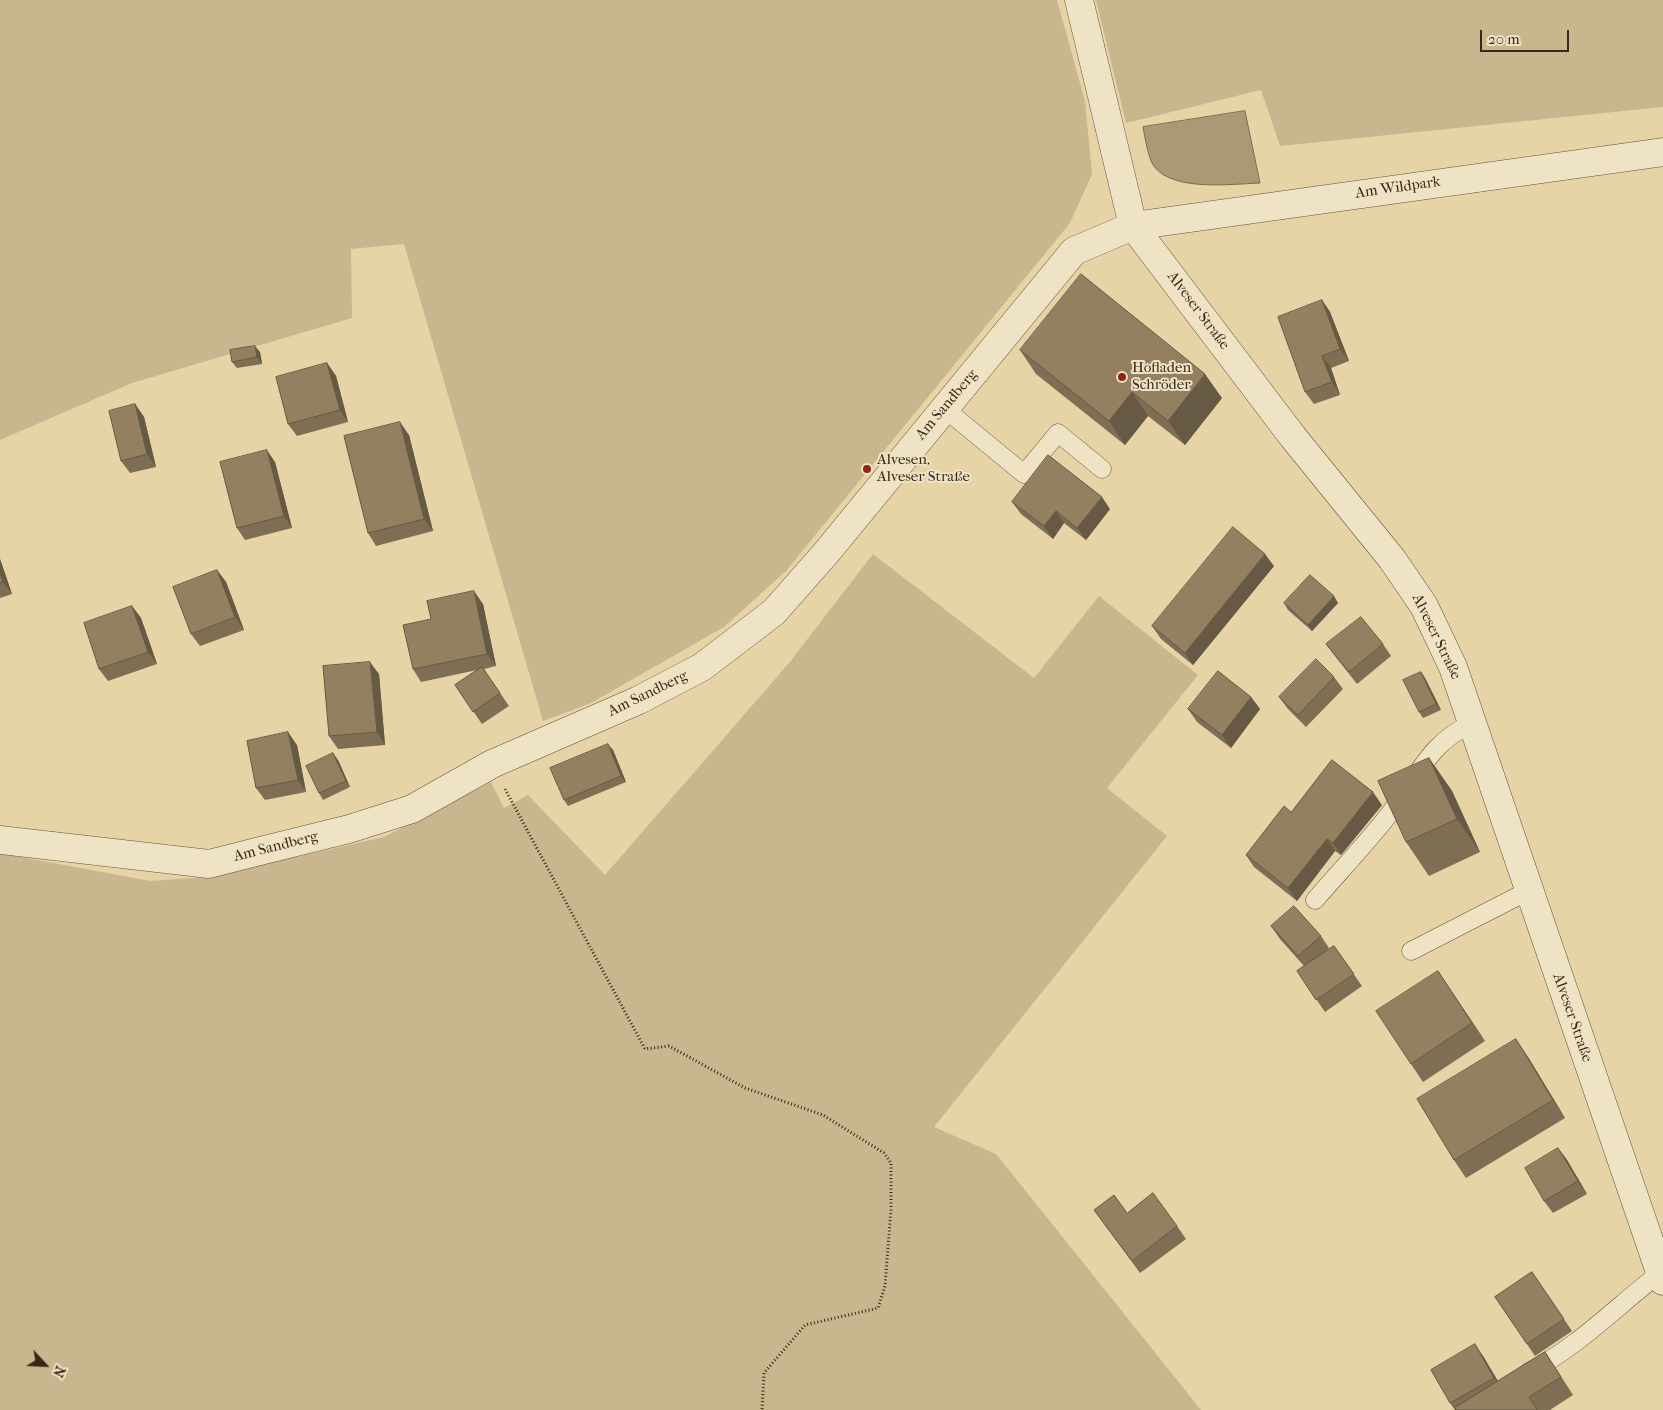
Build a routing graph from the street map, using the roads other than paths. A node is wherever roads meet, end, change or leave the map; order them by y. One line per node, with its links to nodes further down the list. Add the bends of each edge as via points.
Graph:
1 (1079, 0): 3 (street, Alveser Straße)
2 (1663, 152): 3 (street, Am Wildpark)
3 (1134, 226): 4 (street, Am Sandberg, via 1074,251); 6 (street, Alveser Straße, via 1424,606 1453,667)
4 (944, 408): 5 (lane, via 1024,474 1058,434); 7 (street, Am Sandberg, via 826,554 774,612 694,671 639,700 492,764 412,809 349,829 209,864)
5 (1102, 469)
6 (1472, 724): 8 (street, Alveser Straße); 9 (lane, via 1445,738 1391,812)
7 (0, 840)
8 (1528, 892): 10 (lane); 11 (street, Alveser Straße)
9 (1315, 900)
10 (1411, 951)
11 (1662, 1277): 12 (lane, via 1576,1343)
12 (1525, 1374)

